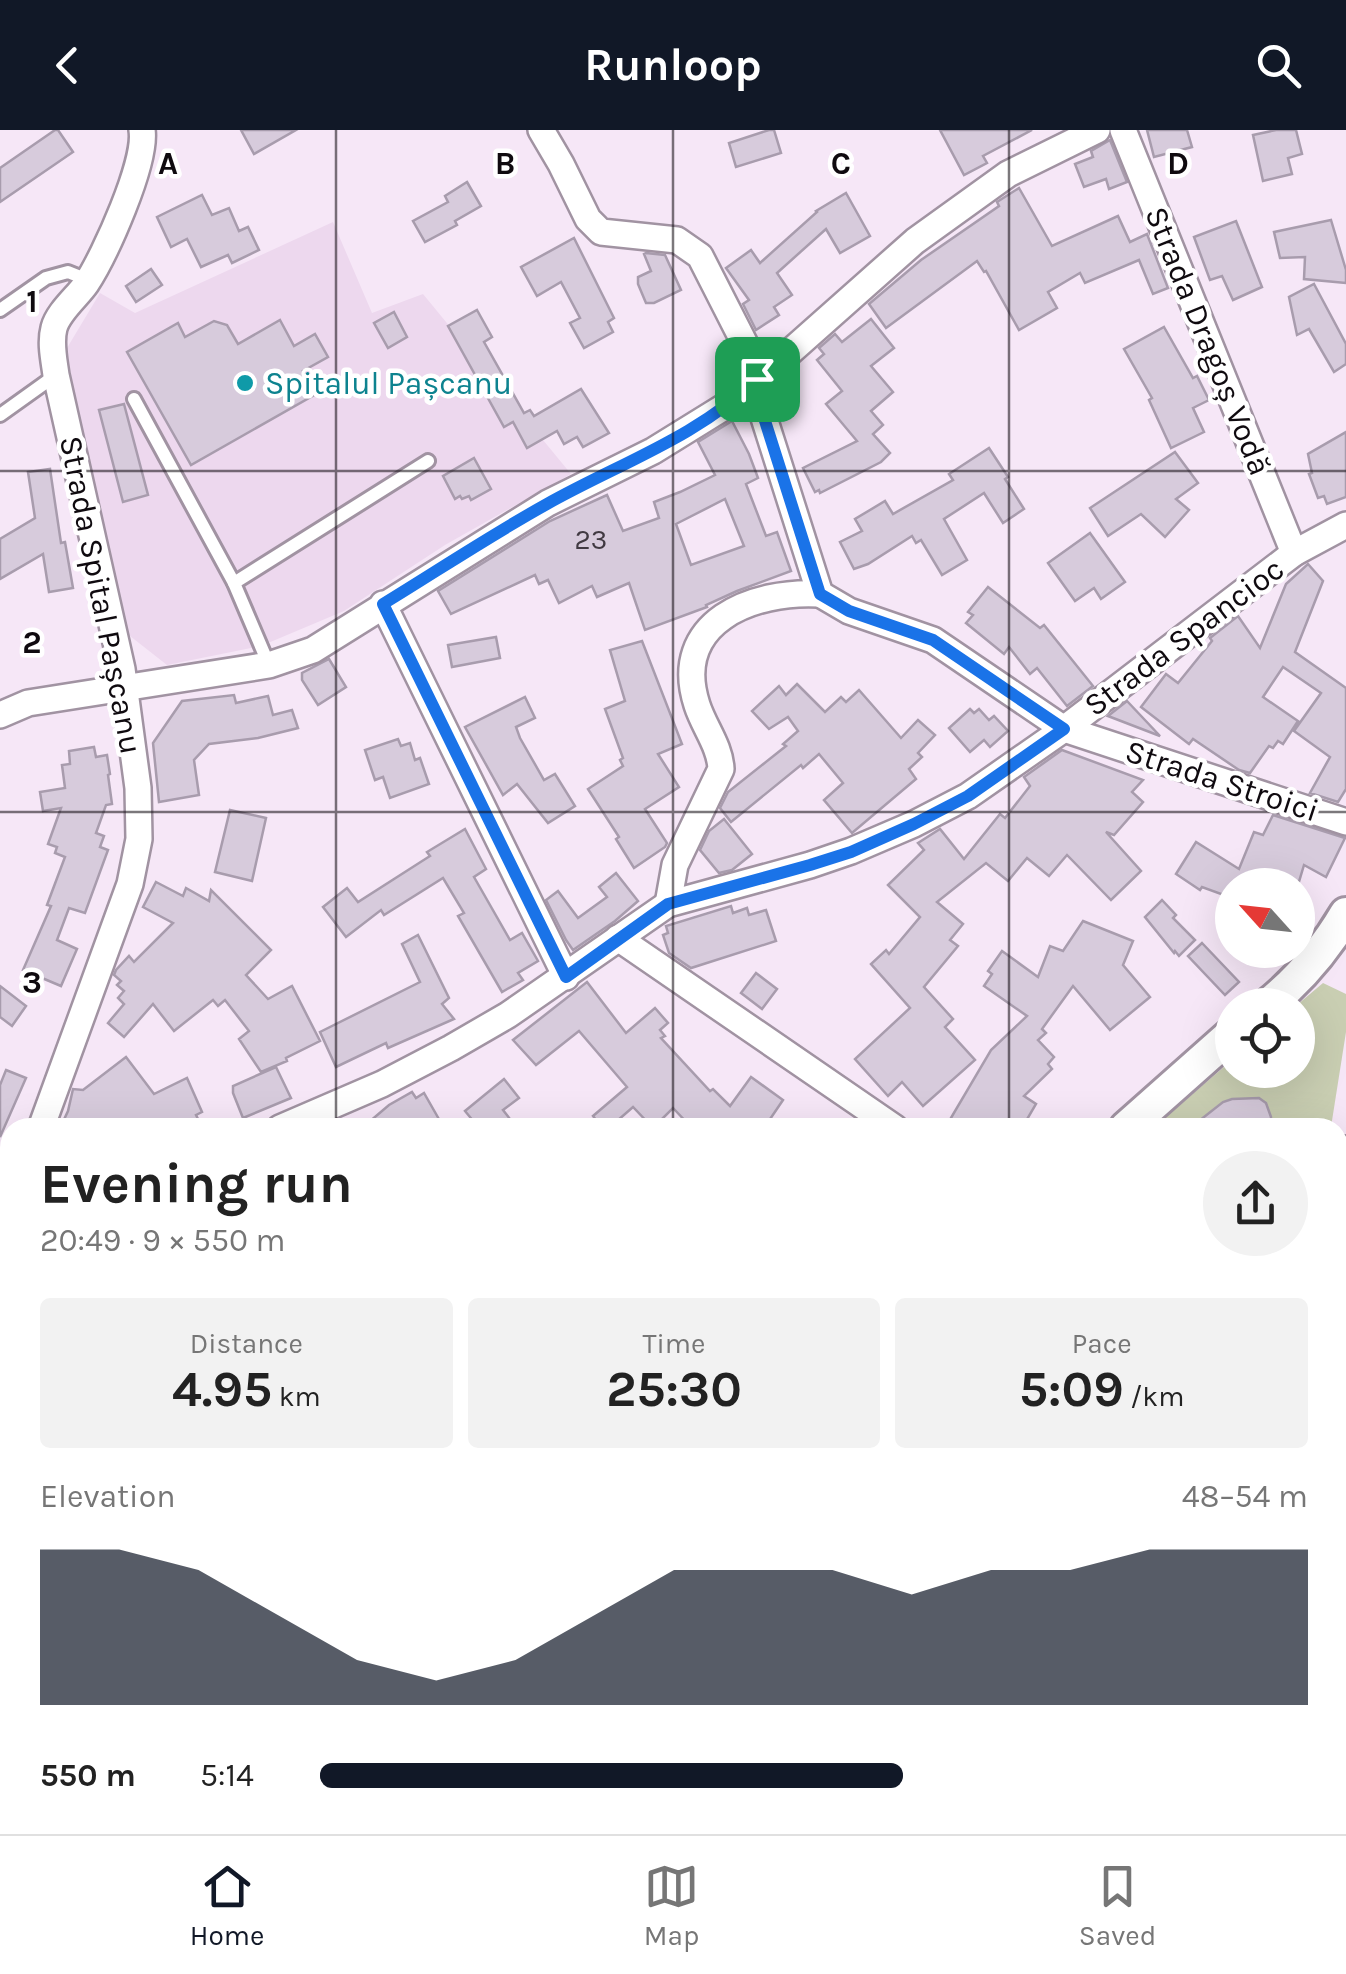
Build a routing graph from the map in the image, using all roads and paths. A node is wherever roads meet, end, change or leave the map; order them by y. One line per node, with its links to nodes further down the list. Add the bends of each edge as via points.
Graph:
1 (142, 130): 5 (street, Strada Spital Pașcanu, via 131,191)
2 (540, 130): 8 (street, via 601,232 677,240 700,256)
3 (1097, 130): 8 (street, via 1008,174 916,241)
4 (1123, 130): 13 (street, Strada Dragoș Vodă)
5 (88, 280): 6 (lane, via 68,272 46,278); 7 (street, Strada Spital Pașcanu, via 54,326)
6 (0, 310)
7 (56, 375): 10 (lane); 18 (street, Strada Spital Pașcanu)
8 (757, 379): 15 (street); 16 (street, via 737,399 653,451 548,503)
9 (134, 399): 14 (lane)
10 (0, 415)
11 (428, 461): 14 (lane)
12 (1346, 524): 13 (street, Strada Spancioc)
13 (1294, 553): 20 (street, Strada Spancioc)
14 (234, 583): 17 (lane)
15 (820, 594): 20 (street, Strada Stroici, via 933,640); 22 (street, via 776,596 735,608 709,626 692,656 697,705 721,770 675,865)
16 (383, 604): 17 (street, via 313,650); 25 (street)
17 (269, 666): 18 (street)
18 (124, 687): 19 (street); 28 (street, Strada Spital Pașcanu, via 139,839 130,884)
19 (0, 715)
20 (1064, 729): 21 (street, Strada Stroici); 22 (street, Strada Spancioc, via 968,796 851,852)
21 (1346, 822)
22 (668, 904): 24 (street, Strada Spancioc)
23 (1346, 914): 26 (street)
24 (618, 938): 25 (street, Strada Spancioc); 30 (street)
25 (566, 977): 29 (street, Strada Spancioc, via 451,1048)
26 (1285, 988)
27 (1215, 1049): 31 (street)
28 (45, 1118)
29 (303, 1118)
30 (881, 1118)
31 (1137, 1118)

